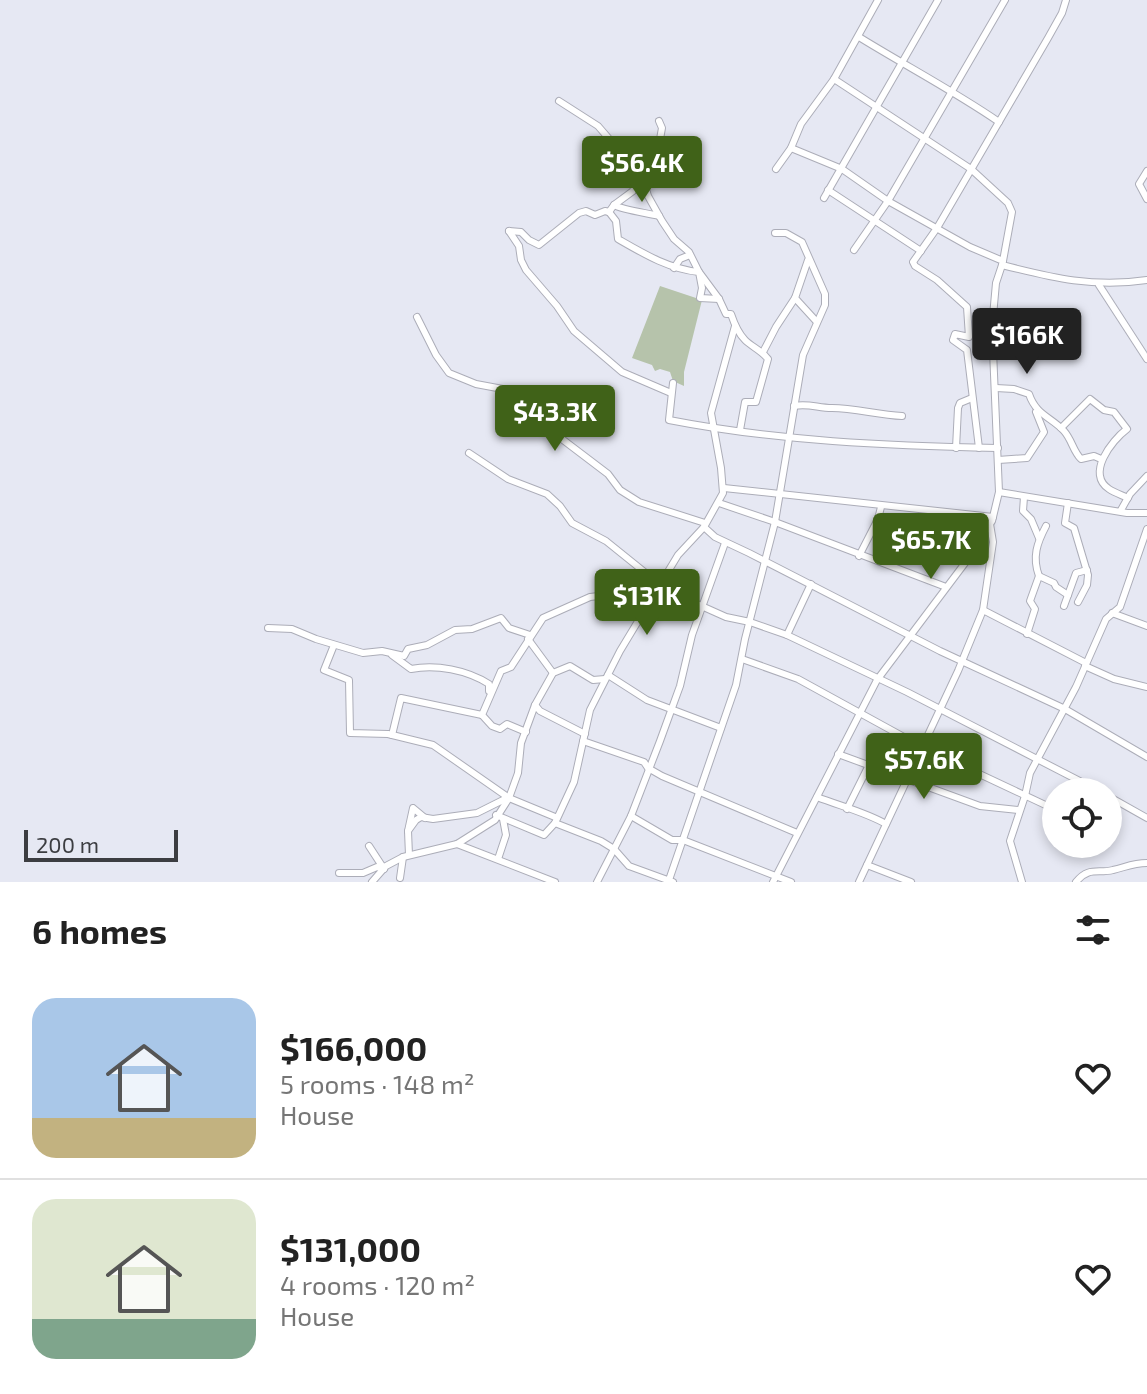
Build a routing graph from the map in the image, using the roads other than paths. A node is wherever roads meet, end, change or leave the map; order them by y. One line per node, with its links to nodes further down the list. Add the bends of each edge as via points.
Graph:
1 (878, 0): 5 (street)
2 (938, 0): 6 (street)
3 (1005, 0): 8 (street)
4 (1066, 0): 12 (street)
5 (859, 37): 6 (street); 7 (street)
6 (900, 62): 8 (street); 10 (street)
7 (834, 79): 10 (street); 14 (street, via 801,124)
8 (952, 89): 12 (street); 13 (street)
9 (559, 101): 19 (street, via 602,129)
10 (875, 106): 13 (street); 16 (street)
11 (659, 121): 19 (street, via 660,141)
12 (999, 122): 17 (street)
13 (924, 136): 17 (street); 23 (street)
14 (791, 148): 15 (street); 16 (street)
15 (776, 169)
16 (842, 169): 20 (street); 23 (street)
17 (971, 169): 27 (street); 33 (street, via 1011,207)
18 (1147, 171): 22 (street, via 1139,184)
19 (639, 177): 24 (street, via 633,191); 25 (street)
20 (828, 190): 21 (street); 26 (street)
21 (824, 198)
22 (1147, 199)
23 (888, 201): 26 (street); 27 (street)
24 (612, 209): 25 (street); 34 (street, via 618,239); 47 (street, via 579,213 539,245 521,232 509,232 526,270 574,331 622,372)
25 (659, 216): 31 (street)
26 (875, 221): 29 (street); 30 (street)
27 (937, 228): 30 (street); 33 (street)
28 (775, 233): 32 (street, via 802,242)
29 (854, 250)
30 (921, 251): 48 (street, via 915,266 967,307 969,337 955,334 953,340 967,350)
31 (690, 255): 34 (street); 35 (street)
32 (808, 260): 38 (street); 41 (street, via 825,296)
33 (1002, 263): 37 (street, via 1037,276); 46 (street, via 992,327)
34 (674, 268): 35 (street)
35 (699, 272): 39 (street); 39 (street, via 701,299)
36 (1147, 280): 37 (street)
37 (1099, 285): 44 (street)
38 (795, 298): 41 (street); 43 (street)
39 (719, 299): 42 (street)
40 (417, 317): 75 (street, via 449,373 508,390 620,490)
41 (816, 321): 49 (street, via 803,355)
42 (735, 326): 43 (street); 52 (street, via 712,403)
43 (763, 352): 54 (street, via 768,359 764,375 756,402 745,402)
44 (1147, 359)
45 (673, 383): 47 (street)
46 (996, 388): 50 (street, via 1029,394); 58 (street)
47 (671, 393): 52 (street, via 669,420)
48 (972, 398): 56 (street, via 958,408); 57 (street)
49 (794, 406): 51 (street); 55 (street)
50 (1035, 408): 53 (street); 61 (street, via 1044,432 1034,451 1027,458)
51 (902, 416)
52 (713, 426): 54 (street); 63 (street)
53 (1061, 428): 60 (street, via 1081,459); 60 (street, via 1090,399 1114,412 1127,429)
54 (740, 430): 55 (street)
55 (788, 437): 56 (street); 65 (street)
56 (956, 448): 57 (street)
57 (979, 448): 58 (street)
58 (998, 448): 61 (street)
59 (469, 453): 83 (street, via 508,479 547,494 572,523 606,541)
60 (1101, 459): 67 (street, via 1100,474 1107,488)
61 (998, 460): 64 (street)
62 (1147, 476): 67 (street)
63 (724, 488): 65 (street); 68 (street)
64 (999, 492): 66 (street); 73 (street)
65 (780, 494): 70 (street); 74 (street)
66 (1024, 497): 69 (street); 78 (street, via 1023,511)
67 (1128, 498): 71 (street)
68 (719, 503): 74 (street); 75 (street)
69 (1068, 503): 71 (street); 82 (street, via 1065,523 1074,528)
70 (881, 507): 73 (street); 80 (street)
71 (1121, 510): 72 (street)
72 (1147, 513)
73 (992, 520): 87 (street); 92 (street)
74 (775, 522): 80 (street); 81 (street)
75 (705, 525): 79 (street); 85 (street)
76 (1046, 526): 78 (street)
77 (1147, 529): 93 (street, via 1120,607)
78 (1039, 538): 84 (street)
79 (725, 543): 81 (street); 91 (street)
80 (859, 556): 87 (street)
81 (767, 562): 86 (street); 94 (street)
82 (1087, 570): 88 (street, via 1076,573); 89 (street, via 1087,585)
83 (647, 574): 85 (street); 100 (street, via 616,594 590,597 543,618)
84 (1039, 576): 88 (street); 98 (street)
85 (661, 584): 91 (street); 107 (street)
86 (811, 584): 97 (street); 99 (street)
87 (946, 587): 97 (street)
88 (1068, 595): 90 (street)
89 (1078, 602)
90 (1064, 606)
91 (704, 607): 94 (street); 113 (street)
92 (983, 610): 98 (street); 104 (street)
93 (1112, 613): 95 (street); 105 (street)
94 (750, 622): 99 (street); 103 (street)
95 (1147, 626)
96 (268, 628): 101 (street, via 292,629)
97 (909, 634): 104 (street); 108 (street)
98 (1027, 634): 105 (street)
99 (787, 635): 108 (street)
100 (529, 637): 102 (street, via 501,618 493,619 408,649 404,656); 106 (street); 110 (street)
101 (334, 645): 102 (street); 119 (street, via 324,670 349,680 350,733)
102 (392, 655): 110 (street, via 411,669 446,668 474,676 489,684)
103 (742, 659): 115 (street, via 798,679); 117 (street)
104 (963, 661): 112 (street); 114 (street)
105 (1086, 664): 109 (street, via 1114,679); 112 (street)
106 (553, 673): 107 (street, via 570,666 593,680); 111 (street)
107 (606, 677): 113 (street); 120 (street)
108 (877, 680): 114 (street); 115 (street)
109 (1147, 687)
110 (489, 694): 116 (street)
111 (535, 705): 118 (street); 120 (street)
112 (1065, 709): 123 (street); 124 (street)
113 (671, 710): 117 (street); 126 (street)
114 (940, 710): 121 (street); 124 (street)
115 (860, 713): 121 (street); 122 (street)
116 (482, 715): 118 (street, via 492,726 500,729 507,724); 119 (street, via 401,698)
117 (721, 728): 129 (street)
118 (526, 732): 132 (street)
119 (392, 735): 132 (street, via 433,745)
120 (584, 738): 126 (street); 141 (street, via 574,782)
121 (922, 747): 128 (street); 130 (street)
122 (838, 754): 125 (street); 131 (street)
123 (1147, 757)
124 (1038, 758): 127 (street); 130 (street)
125 (868, 767): 128 (street); 135 (street)
126 (648, 768): 129 (street); 137 (street)
127 (1075, 778)
128 (906, 781): 136 (street, via 980,806); 142 (street)
129 (700, 791): 144 (street); 145 (street)
130 (1025, 796): 133 (street); 136 (street)
131 (817, 797): 135 (street); 144 (street)
132 (509, 798): 138 (street); 139 (street, via 477,813); 141 (street)
133 (1042, 804)
134 (1122, 804): 140 (street)
135 (847, 809): 142 (street)
136 (1019, 810): 164 (street, via 1010,847)
137 (631, 816): 145 (street, via 672,840); 148 (street)
138 (500, 817): 141 (street, via 544,835); 146 (street); 150 (street, via 506,835)
139 (426, 818): 143 (street, via 416,820); 143 (street, via 413,808)
140 (1147, 818)
141 (555, 820): 148 (street)
142 (886, 824): 152 (street)
143 (408, 831): 149 (street)
144 (797, 833): 156 (street)
145 (683, 840): 156 (street); 158 (street)
146 (457, 844): 149 (street); 150 (street)
147 (369, 846): 153 (street)
148 (614, 849): 157 (street); 158 (street, via 629,866)
149 (406, 856): 153 (street); 155 (street)
150 (498, 859): 160 (street)
151 (1147, 863): 165 (street, via 1092,871)
152 (867, 865): 162 (street); 163 (street)
153 (384, 869): 154 (street); 159 (street)
154 (339, 873)
155 (400, 878)
156 (775, 879): 161 (street)
157 (599, 881)
158 (671, 881)
159 (372, 882)
160 (555, 882)
161 (791, 882)
162 (859, 882)
163 (911, 882)
164 (1022, 882)
165 (1076, 882)

